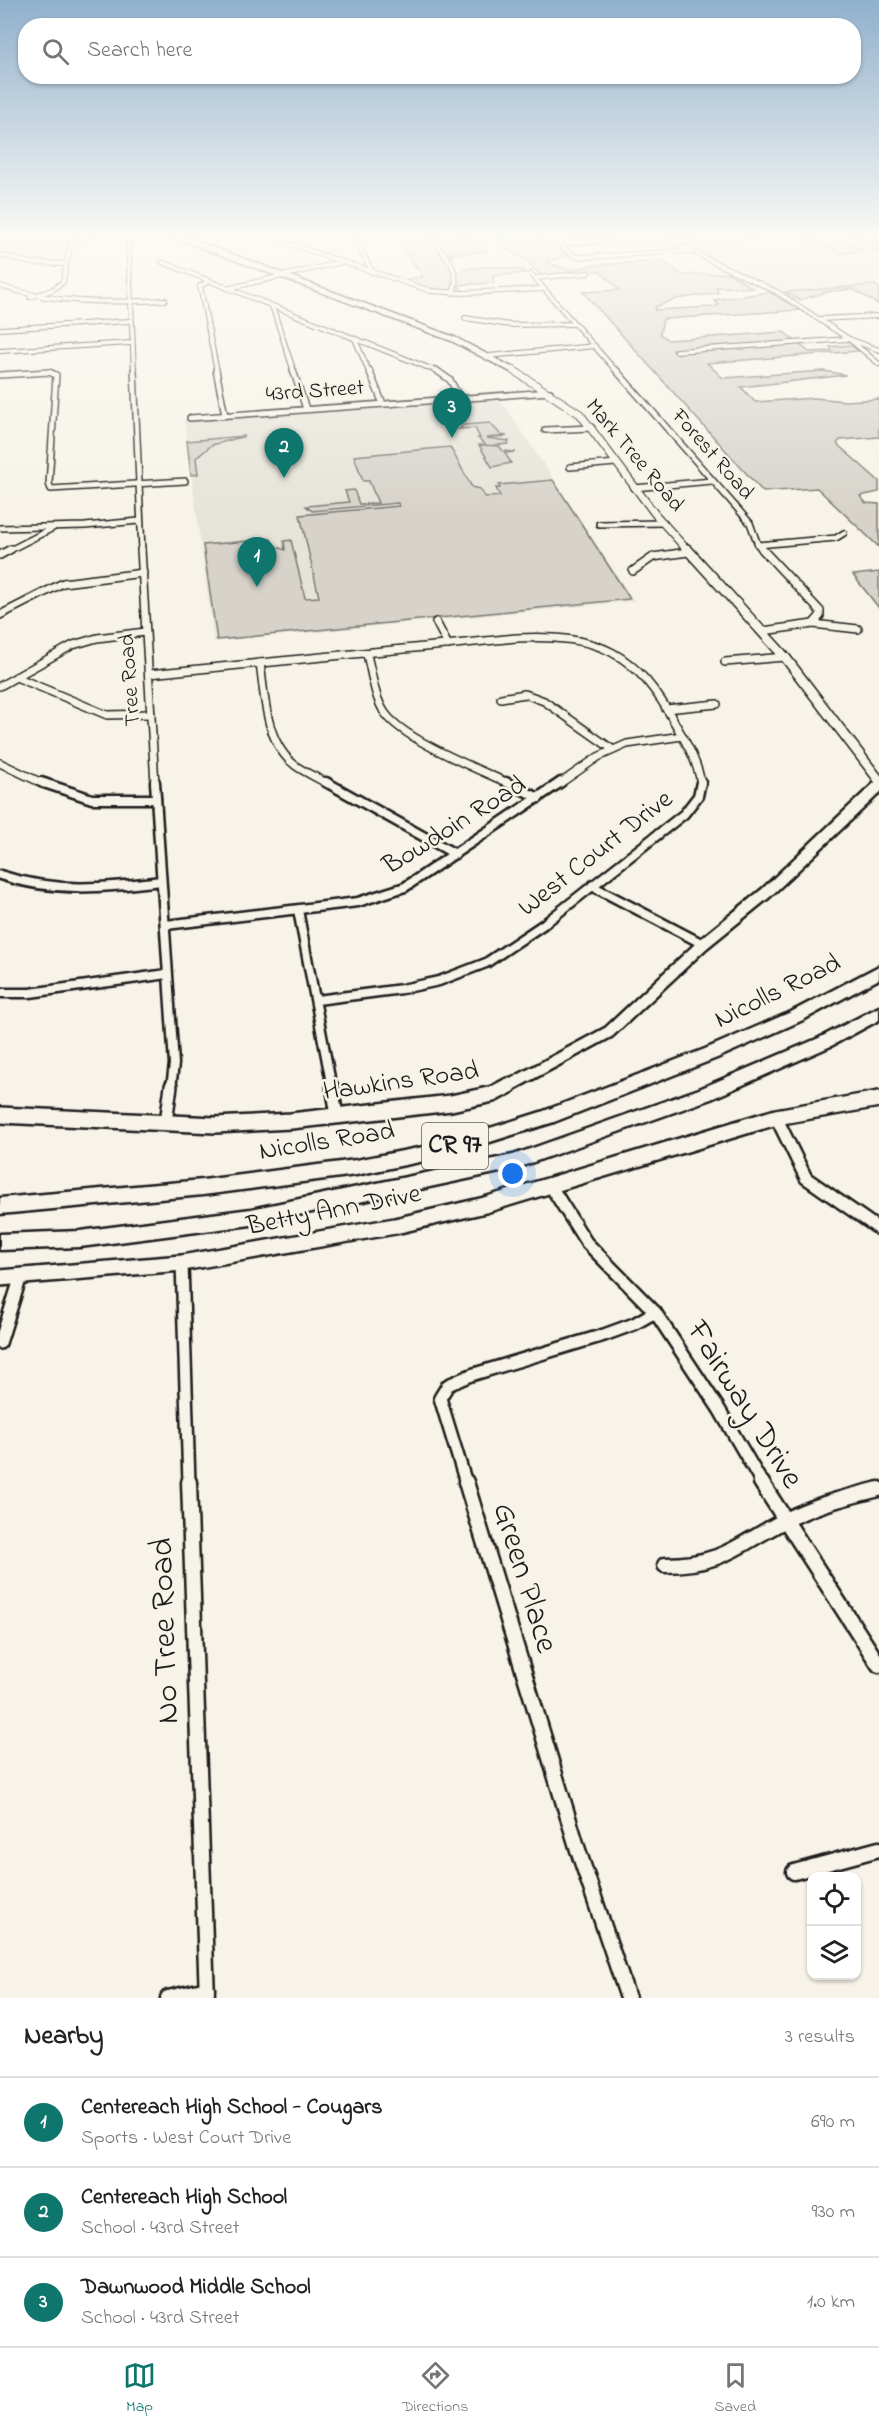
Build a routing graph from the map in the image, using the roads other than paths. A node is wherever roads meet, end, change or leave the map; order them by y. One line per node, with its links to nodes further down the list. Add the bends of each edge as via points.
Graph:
1 (29, 327): 9 (street)
2 (130, 327): 14 (street, Tree Road)
3 (208, 327): 26 (street)
4 (279, 327): 25 (street)
5 (325, 327): 10 (street)
6 (421, 327): 19 (street, Mark Tree Road)
7 (579, 327): 15 (street, Forest Road)
8 (832, 327): 11 (street)
9 (0, 329)
10 (355, 339): 23 (street, via 446,375); 24 (street)
11 (849, 339): 13 (street); 18 (street); 20 (street)
12 (879, 341): 13 (street)
13 (858, 342): 16 (street)
14 (131, 343): 17 (street); 34 (street, Tree Road)
15 (595, 346): 19 (street); 33 (street, Forest Road)
16 (879, 350)
17 (0, 351)
18 (676, 351)
19 (489, 356): 22 (street, Mark Tree Road)
20 (879, 364)
21 (0, 375): 34 (street, via 56,375 51,489)
22 (550, 392): 23 (street, 43rd Street); 28 (street, Mark Tree Road)
23 (460, 398): 24 (street, 43rd Street)
24 (384, 404): 25 (street, 43rd Street)
25 (306, 409): 26 (street, 43rd Street)
26 (225, 415): 27 (street, 43rd Street)
27 (190, 418)
28 (592, 428): 29 (street); 30 (street, Mark Tree Road)
29 (545, 430)
30 (616, 463): 31 (street); 35 (street, Mark Tree Road)
31 (570, 467)
32 (185, 481): 34 (street)
33 (712, 481): 35 (street); 42 (street, Forest Road, via 750,523)
34 (139, 484): 36 (street, Tree Road)
35 (634, 488): 37 (street, Mark Tree Road)
36 (139, 521): 39 (street); 46 (street, Tree Road)
37 (664, 523): 38 (street); 43 (street, Mark Tree Road)
38 (599, 524)
39 (55, 527): 40 (street); 44 (street)
40 (0, 528)
41 (844, 533): 42 (street, via 836,538)
42 (758, 544): 49 (street, Forest Road, via 818,606 820,616)
43 (688, 552): 45 (street, via 653,557); 51 (street, Mark Tree Road)
44 (0, 555)
45 (633, 571)
46 (143, 573): 47 (street, via 63,583); 52 (street, Tree Road)
47 (0, 615)
48 (436, 622): 53 (street)
49 (813, 624): 50 (street); 51 (street)
50 (858, 629)
51 (763, 631): 55 (street, Mark Tree Road)
52 (145, 632): 58 (street, Tree Road); 59 (street, via 73,645)
53 (448, 645): 54 (street, West Court Drive); 63 (street, West Court Drive, via 543,637 584,642 636,666)
54 (367, 655): 57 (street, West Court Drive); 70 (street, via 382,706 393,723)
55 (785, 657): 56 (street); 68 (street, Mark Tree Road)
56 (725, 662)
57 (260, 663): 58 (street, West Court Drive); 72 (street, via 274,735 283,755 296,766)
58 (149, 674): 64 (street, Tree Road)
59 (16, 677): 60 (street); 64 (street, via 107,715)
60 (0, 686)
61 (501, 698): 66 (street, via 525,694 544,701)
62 (717, 704): 63 (street)
63 (666, 709): 65 (street, West Court Drive)
64 (151, 714): 71 (street, Tree Road)
65 (682, 736): 66 (street, Bowdoin Road); 75 (street, West Court Drive, via 699,774 701,785 696,799 684,814)
66 (612, 749): 70 (street, Bowdoin Road)
67 (0, 763): 71 (street, via 66,795 88,801)
68 (879, 780)
69 (879, 786): 78 (street, Hawkins Road, via 766,893)
70 (539, 798): 72 (street, Bowdoin Road)
71 (156, 799): 74 (street, Tree Road)
72 (455, 854): 76 (street, Bowdoin Road, via 388,894)
73 (0, 875): 74 (street, via 74,890)
74 (161, 881): 77 (street, Tree Road)
75 (592, 886): 78 (street); 82 (street, West Court Drive, via 509,950 469,971 402,990)
76 (298, 910): 77 (street, Bowdoin Road); 82 (street)
77 (166, 925): 80 (street, Tree Road)
78 (703, 944): 88 (street, Hawkins Road, via 609,1032 493,1094 451,1103)
79 (879, 972): 92 (highway, Nicolls Road / CR 97, via 702,1058 538,1121 438,1151 342,1169 89,1202)
80 (167, 974): 81 (street, via 41,992); 90 (street, Tree Road, via 174,1064)
81 (0, 993)
82 (317, 1000): 88 (street)
83 (879, 1005): 85 (highway)
84 (879, 1013): 85 (highway, Nicolls Road / CR 97)
85 (825, 1042): 94 (highway, Nicolls Road / CR 97, via 705,1094 514,1162 251,1217 80,1239)
86 (879, 1099): 89 (street, Betty Ann Drive)
87 (0, 1115): 90 (street, Hawkins Road)
88 (338, 1115): 90 (street, Hawkins Road, via 215,1125)
89 (776, 1117): 91 (street, Betty Ann Drive); 93 (street, via 806,1178)
90 (166, 1122)
91 (550, 1185): 95 (street, Betty Ann Drive, via 395,1226); 98 (street, Fairway Drive, via 586,1242)
92 (0, 1206)
93 (879, 1228)
94 (0, 1242)
95 (182, 1263): 96 (street, Betty Ann Drive); 106 (street, No Tree Road)
96 (21, 1276): 97 (street, Betty Ann Drive); 99 (street)
97 (0, 1278)
98 (655, 1312): 101 (street, Fairway Drive, via 730,1427); 108 (street, Green Place, via 604,1335 471,1375 448,1385 440,1398 578,1850)
99 (0, 1343)
100 (879, 1490): 101 (street, via 830,1500)
101 (784, 1521): 102 (street, via 735,1552 688,1566); 103 (street, Fairway Drive)
102 (665, 1565)
103 (879, 1665)
104 (879, 1850): 105 (street)
105 (794, 1872)
106 (207, 1993): 107 (street)
107 (168, 1998)
108 (628, 1998)

